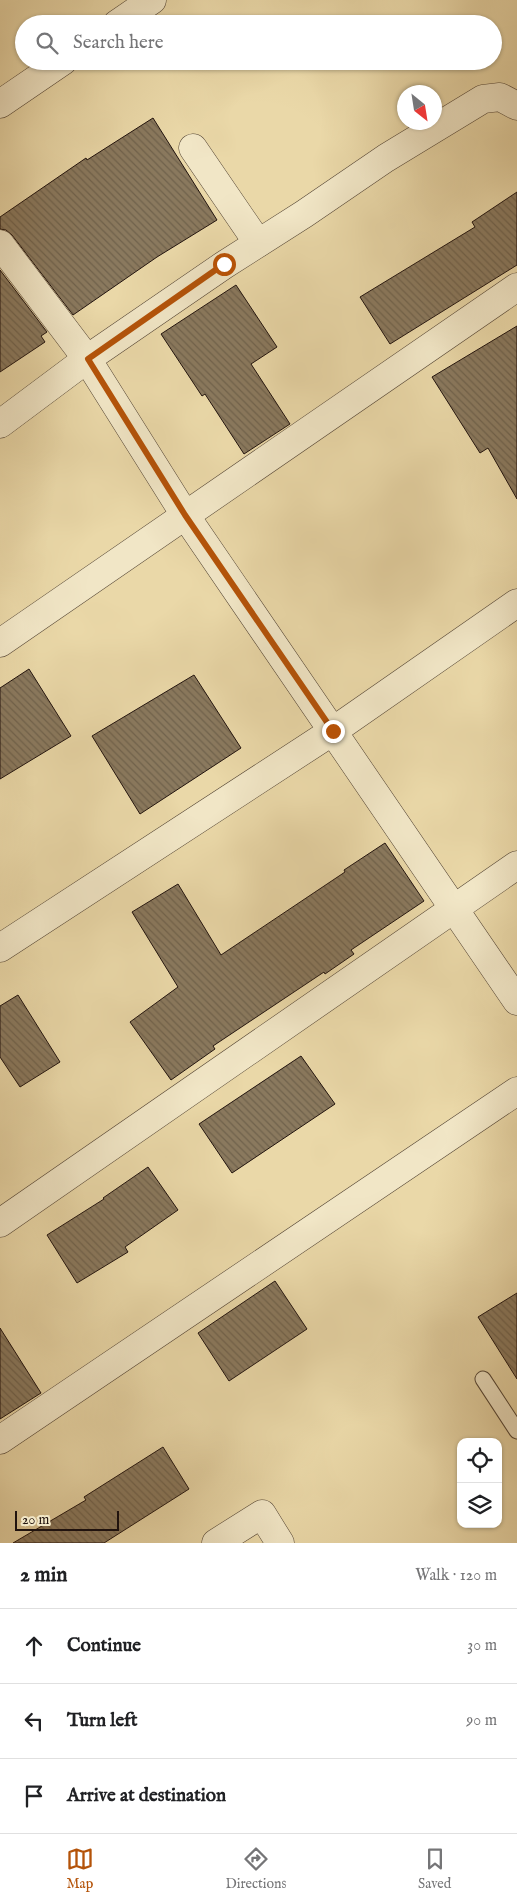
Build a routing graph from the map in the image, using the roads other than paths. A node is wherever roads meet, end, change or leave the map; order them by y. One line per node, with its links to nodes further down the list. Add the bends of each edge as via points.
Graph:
1 (152, 0): 2 (street)
2 (131, 15)
3 (50, 70): 4 (street)
4 (0, 104)
5 (517, 106): 7 (street, via 500,97 483,99 386,158)
6 (193, 148): 7 (street)
7 (258, 243): 10 (street)
8 (0, 244): 10 (street)
9 (517, 287): 12 (street)
10 (88, 359): 11 (street); 12 (street)
11 (0, 424)
12 (185, 515): 14 (street); 15 (street)
13 (517, 603): 15 (street)
14 (0, 643)
15 (333, 731): 17 (street); 18 (street)
16 (517, 865): 17 (street)
17 (454, 909): 19 (street); 21 (street)
18 (0, 948)
19 (517, 1001)
20 (517, 1091): 24 (street)
21 (0, 1223)
22 (483, 1379): 23 (lane)
23 (517, 1431)
24 (0, 1440)
25 (216, 1543): 26 (street, via 262,1514)
26 (280, 1543)

